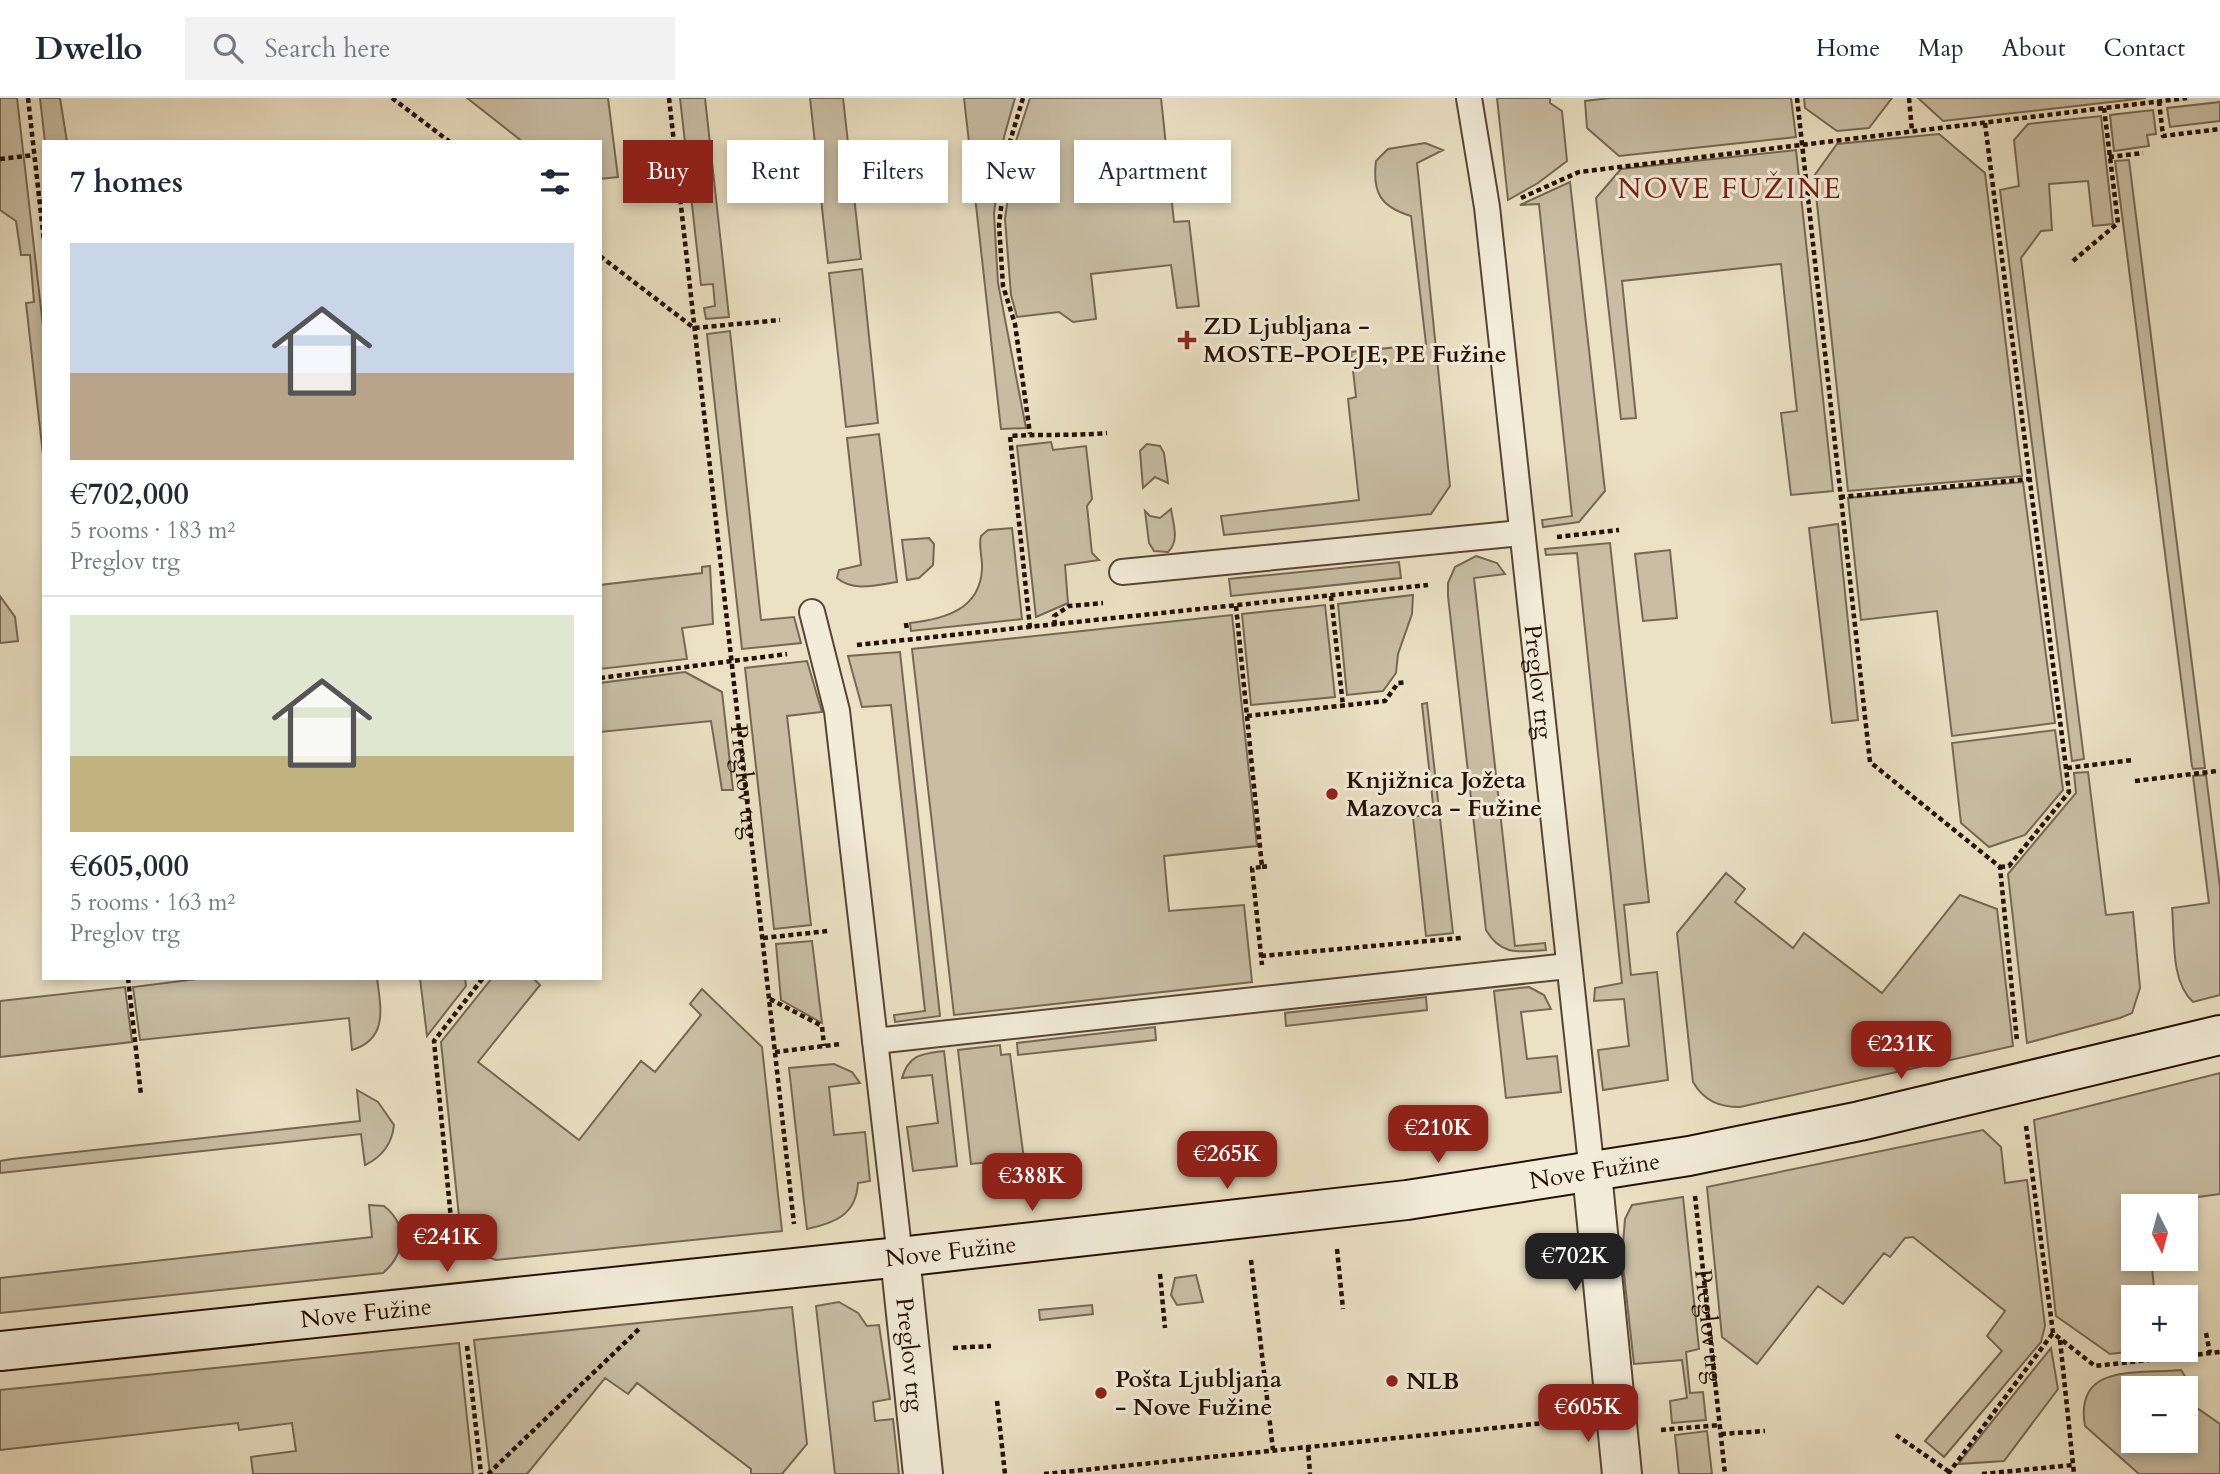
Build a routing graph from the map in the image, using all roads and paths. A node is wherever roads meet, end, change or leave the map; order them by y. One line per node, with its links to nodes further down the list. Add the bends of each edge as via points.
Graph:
1 (28, 98): 17 (path)
2 (393, 98): 14 (path)
3 (669, 98): 25 (path, Preglov trg)
4 (1023, 98): 27 (path, via 1008,148 999,225 1003,286 1016,324)
5 (1469, 98): 20 (lane, Preglov trg)
6 (1797, 98): 15 (path)
7 (1909, 98): 13 (path)
8 (2187, 98): 9 (path)
9 (2159, 101): 10 (path); 12 (path, via 2163,135)
10 (2104, 108): 11 (path); 18 (path)
11 (1985, 123): 13 (path); 28 (path)
12 (2220, 129)
13 (1912, 131): 15 (path)
14 (447, 140)
15 (1802, 144): 20 (path, via 1579,172 1509,204); 29 (path)
16 (2143, 153): 18 (path)
17 (34, 155): 19 (path); 21 (path)
18 (2109, 157): 23 (path, via 2118,223)
19 (0, 159)
20 (1487, 207): 31 (lane, Preglov trg)
21 (42, 224)
22 (602, 258): 25 (path)
23 (2073, 261)
24 (780, 320): 25 (path)
25 (694, 328): 44 (path, Preglov trg)
26 (1107, 433): 27 (path)
27 (1030, 434): 40 (path, via 1010,436)
28 (2030, 479): 29 (path); 50 (path)
29 (1840, 497): 54 (path, via 1870,762)
30 (1619, 530): 31 (path)
31 (1521, 538): 32 (lane); 60 (lane, Preglov trg)
32 (1122, 572)
33 (1428, 585): 34 (path)
34 (1331, 596): 36 (path); 47 (path)
35 (1114, 601): 39 (path, via 1069,606 1054,616)
36 (1236, 606): 39 (path); 48 (path)
37 (813, 612): 66 (lane, Preglov trg, via 837,710)
38 (906, 623): 41 (path)
39 (1055, 625): 40 (path)
40 (1030, 628): 42 (path)
41 (906, 631)
42 (850, 644)
43 (791, 653): 44 (path)
44 (732, 662): 45 (path); 58 (path, Preglov trg)
45 (602, 678)
46 (1407, 682): 47 (path, via 1398,683 1385,701)
47 (1343, 706): 48 (path)
48 (1247, 716): 55 (path)
49 (2133, 760): 50 (path)
50 (2067, 768): 54 (path, via 2069,792 2009,866)
51 (2217, 771): 52 (path)
52 (2136, 781)
53 (1269, 866): 55 (path)
54 (2000, 866): 69 (path)
55 (1262, 867): 59 (path, via 1252,868)
56 (811, 933): 58 (path)
57 (1469, 937): 59 (path)
58 (763, 938): 63 (path, Preglov trg)
59 (1261, 956): 64 (path)
60 (1568, 966): 64 (lane); 72 (lane, Preglov trg)
61 (128, 980): 70 (path)
62 (481, 980): 78 (path, via 434,1041 452,1230 465,1254)
63 (770, 999): 67 (path, via 822,1026); 68 (path, Preglov trg)
64 (1265, 999): 66 (lane)
65 (2220, 1035): 72 (street, Nove Fužine, via 1860,1121)
66 (875, 1041): 67 (path); 76 (lane, Preglov trg)
67 (824, 1046): 68 (path)
68 (775, 1052): 74 (path, Preglov trg)
69 (2018, 1053)
70 (141, 1095)
71 (2024, 1116): 83 (path)
72 (1592, 1173): 76 (street, Nove Fužine, via 1381,1203); 109 (street, Preglov trg)
73 (1694, 1185): 94 (path, Preglov trg)
74 (796, 1236)
75 (1336, 1241): 80 (path)
76 (900, 1257): 89 (street, Nove Fužine); 105 (street, Preglov trg)
77 (1251, 1259): 100 (path)
78 (479, 1263)
79 (1160, 1274): 82 (path)
80 (1343, 1309)
81 (645, 1324): 104 (path)
82 (1165, 1328)
83 (2053, 1333): 86 (path); 102 (path)
84 (2206, 1333): 91 (path)
85 (466, 1334): 103 (path)
86 (2060, 1340): 91 (path, via 2095,1366); 101 (path)
87 (991, 1346): 88 (path)
88 (946, 1349)
89 (0, 1351)
90 (2220, 1352): 91 (path)
91 (2210, 1353)
92 (997, 1401): 106 (path)
93 (1577, 1420): 99 (path)
94 (1720, 1424): 95 (path); 97 (path, Preglov trg)
95 (1673, 1429)
96 (1765, 1431): 97 (path)
97 (1721, 1434): 110 (path, Preglov trg)
98 (1896, 1435): 102 (path)
99 (1308, 1447): 100 (path); 108 (path)
100 (1273, 1450): 107 (path)
101 (2073, 1465): 111 (path); 112 (path)
102 (1948, 1473)
103 (481, 1474)
104 (488, 1474)
105 (923, 1474)
106 (1005, 1474)
107 (1044, 1474)
108 (1310, 1474)
109 (1622, 1474)
110 (1725, 1474)
111 (1982, 1474)
112 (2074, 1474)

